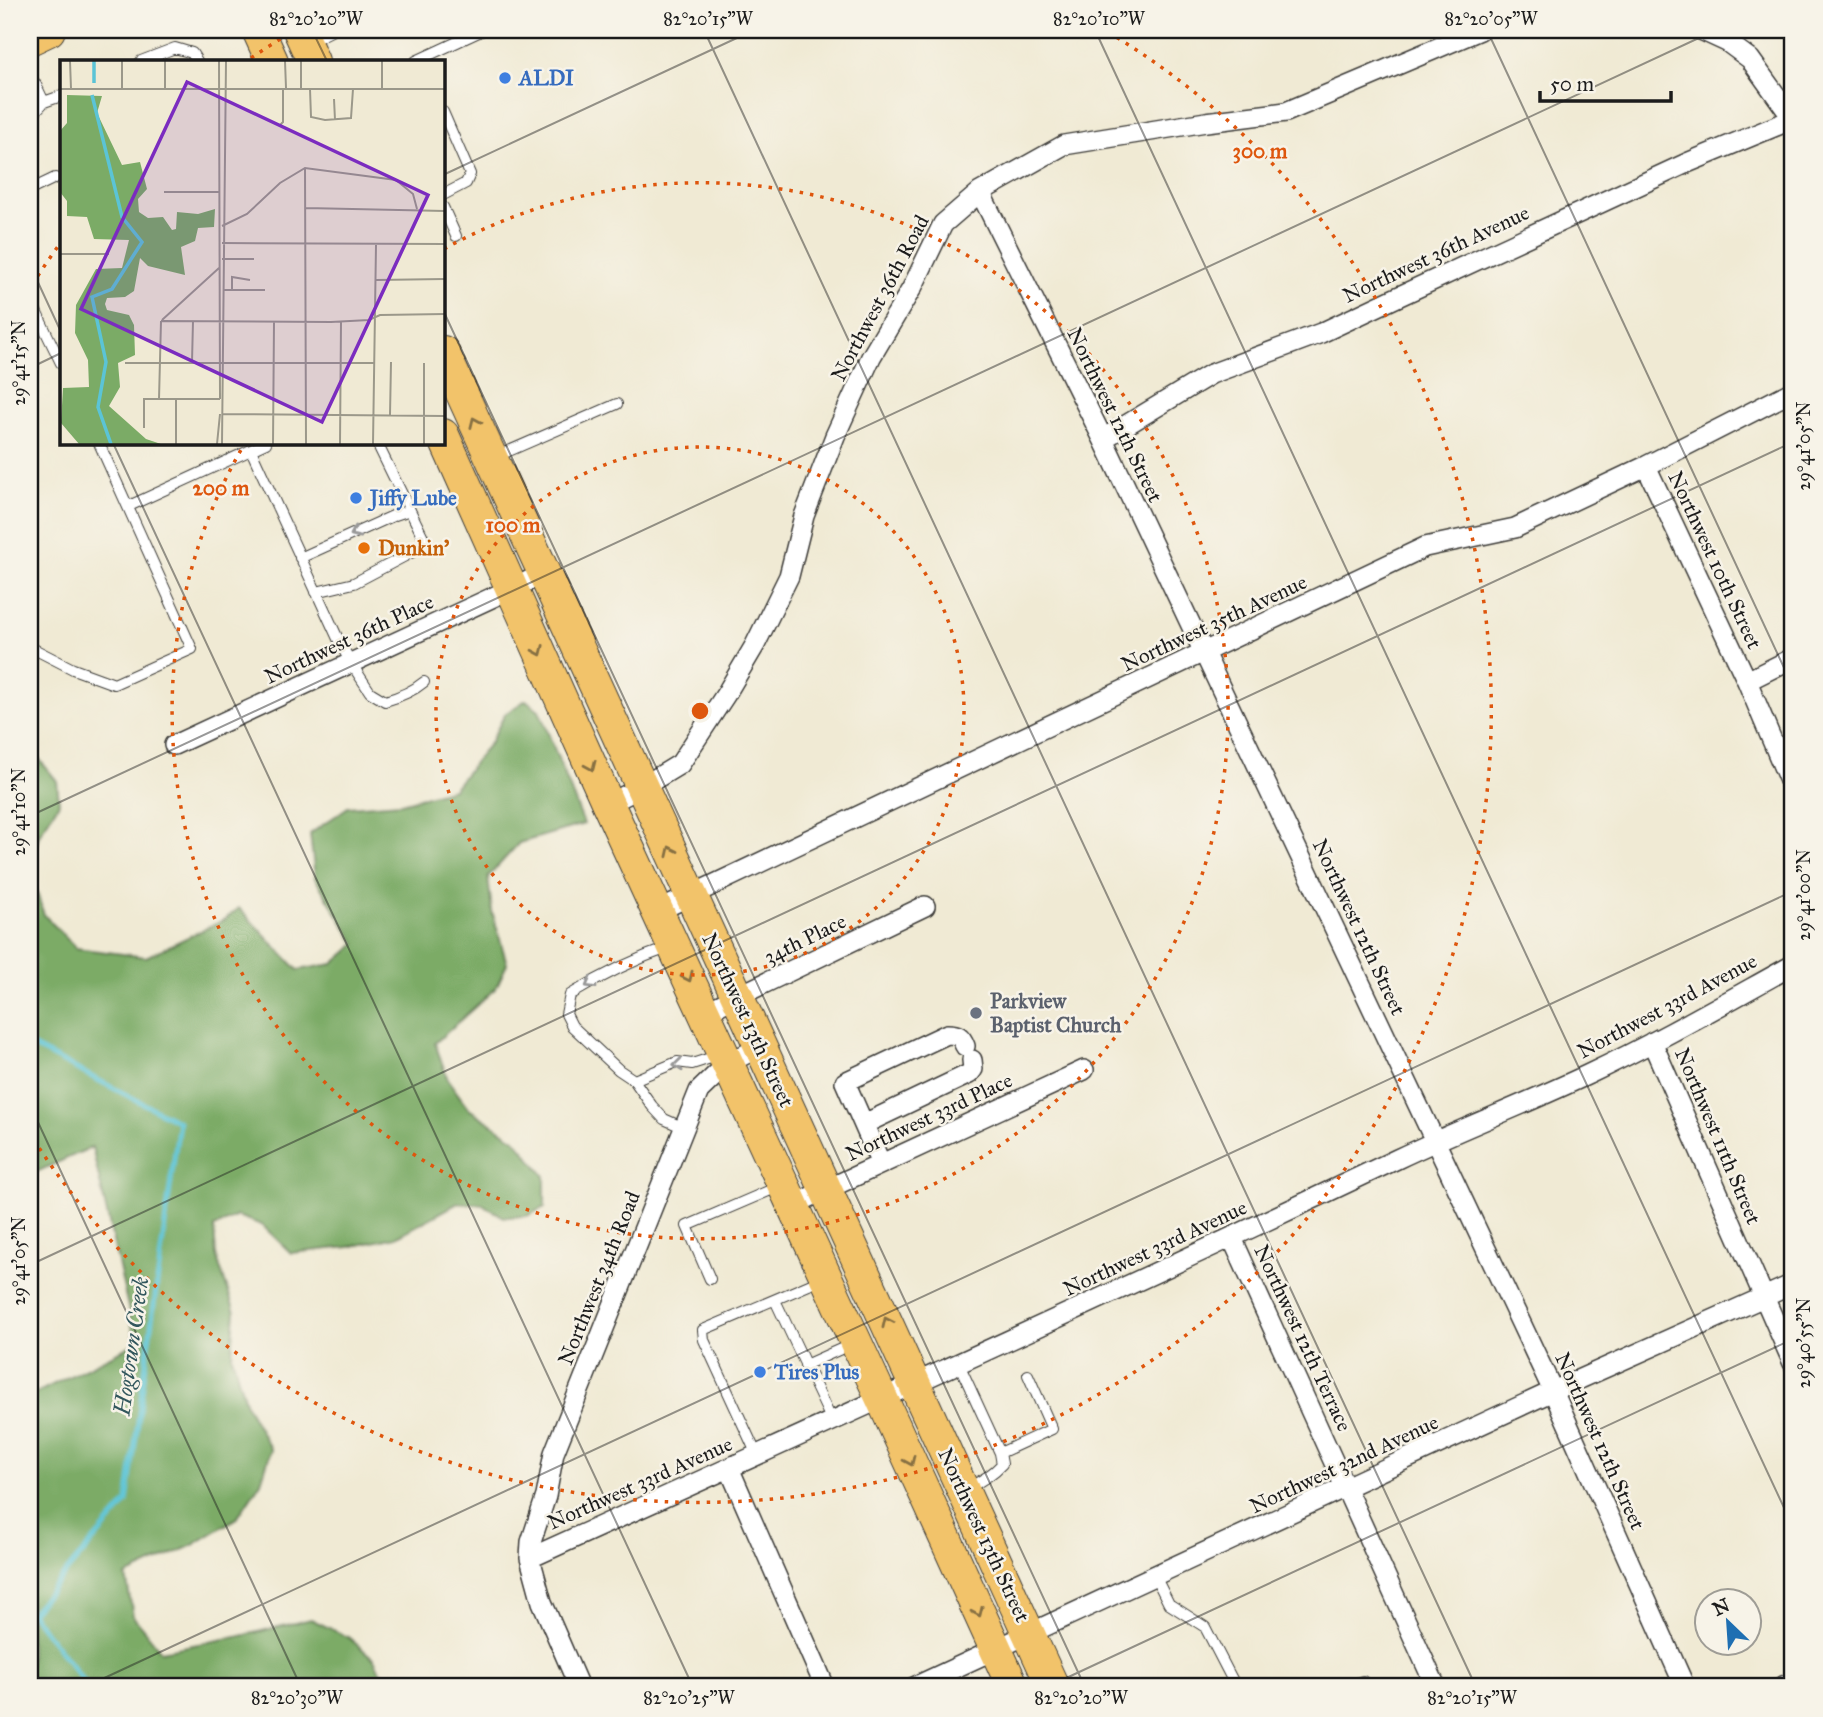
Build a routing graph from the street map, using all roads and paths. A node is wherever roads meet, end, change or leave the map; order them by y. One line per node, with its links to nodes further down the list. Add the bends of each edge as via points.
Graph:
1 (49, 30): 6 (main road)
2 (258, 30): 9 (main road)
3 (483, 30): 10 (lane)
4 (1480, 30): 19 (street, Northwest 36th Road, via 1286,112 1064,145)
5 (1701, 30): 15 (street, via 1750,59)
6 (30, 38)
7 (144, 60): 8 (lane, via 175,48 192,53)
8 (196, 60)
9 (272, 60)
10 (421, 60)
11 (35, 83): 13 (lane)
12 (60, 96): 13 (lane)
13 (44, 102): 16 (lane, via 33,114)
14 (444, 114): 20 (lane, via 470,174 466,183)
15 (1793, 119): 29 (street, Northwest 36th Avenue, via 1321,333 1211,374)
16 (32, 128)
17 (55, 178): 18 (lane)
18 (30, 190)
19 (980, 192): 29 (street, Northwest 12th Street); 49 (street, Northwest 36th Road, via 943,224 871,357 804,516 789,576 755,645 680,764)
20 (444, 194)
21 (444, 209): 22 (lane)
22 (456, 236)
23 (30, 299): 25 (lane)
24 (444, 354): 34 (main road, Northwest 13th Street, one-way to 24)
25 (60, 361)
26 (1793, 391): 35 (street, Northwest 35th Avenue)
27 (617, 404): 34 (lane)
28 (444, 437): 40 (main road, Northwest 13th Street)
29 (1103, 439): 43 (street, Northwest 12th Street)
30 (99, 444): 36 (lane)
31 (264, 444): 33 (lane)
32 (377, 444): 37 (lane)
33 (251, 450): 36 (lane); 38 (lane)
34 (491, 459): 39 (main road, Northwest 13th Street)
35 (1646, 466): 43 (street, Northwest 35th Avenue, via 1515,528 1425,547); 46 (street, Northwest 10th Street)
36 (129, 506): 42 (lane, via 192,649 114,684)
37 (410, 510): 38 (lane, one-way to 38); 41 (lane, via 424,546 354,583)
38 (300, 558): 41 (lane)
39 (544, 574): 40 (street, Northwest 36th Place); 49 (main road, Northwest 13th Street)
40 (511, 589): 45 (street, Northwest 36th Place); 51 (main road, Northwest 13th Street, one-way to 51)
41 (316, 592): 45 (lane)
42 (30, 647)
43 (1204, 652): 52 (street, Northwest 35th Avenue); 66 (street, Northwest 12th Street)
44 (1793, 658): 46 (street)
45 (351, 663): 47 (lane, via 370,692 385,701); 48 (street, Northwest 36th Place)
46 (1747, 681): 50 (street, Northwest 10th Street)
47 (424, 682)
48 (174, 745)
49 (642, 787): 51 (street, Northwest 36th Road); 52 (main road, Northwest 13th Street, one-way to 49)
50 (1793, 790)
51 (608, 804): 54 (main road, Northwest 13th Street)
52 (691, 895): 54 (street, Northwest 35th Avenue); 57 (main road, Northwest 13th Street)
53 (925, 906): 57 (street, 34th Place)
54 (658, 911): 55 (main road, Northwest 13th Street)
55 (674, 946): 58 (main road, Northwest 13th Street, one-way to 58); 63 (lane, one-way to 63, via 570,995 566,1014 572,1026)
56 (1793, 965): 59 (street, Northwest 33rd Avenue)
57 (737, 997): 58 (street, 34th Place); 60 (main road, Northwest 13th Street)
58 (705, 1012): 61 (main road, Northwest 13th Street)
59 (1652, 1042): 66 (street, Northwest 33rd Avenue); 74 (street, Northwest 11th Street)
60 (760, 1046): 61 (street, Northwest 34th Road); 68 (main road, Northwest 13th Street)
61 (726, 1058): 63 (lane, one-way to 63, via 677,1062); 65 (street, Northwest 34th Road, via 699,1091); 69 (main road, Northwest 13th Street)
62 (1084, 1070): 67 (street, Northwest 33rd Place)
63 (634, 1080): 65 (lane, via 664,1119)
64 (864, 1124): 64 (street, via 845,1082 947,1034 961,1038 973,1069 969,1074); 67 (street)
65 (684, 1128): 90 (street, Northwest 34th Road, via 554,1453)
66 (1435, 1141): 70 (street, Northwest 33rd Avenue); 82 (street, Northwest 12th Street)
67 (881, 1164): 68 (street, Northwest 33rd Place)
68 (826, 1190): 69 (street, Northwest 33rd Place); 81 (main road, Northwest 13th Street, one-way to 68)
69 (788, 1195): 71 (main road, Northwest 13th Street); 72 (lane, via 687,1226)
70 (1232, 1238): 79 (street, Northwest 33rd Avenue); 88 (street, Northwest 12th Terrace)
71 (826, 1278): 75 (lane); 76 (main road, Northwest 13th Street)
72 (710, 1279)
73 (1793, 1284): 74 (street, Northwest 32nd Avenue)
74 (1764, 1298): 77 (street, Northwest 11th Street); 82 (street, Northwest 32nd Avenue)
75 (775, 1300): 78 (lane); 86 (lane, via 703,1331)
76 (856, 1342): 78 (lane); 83 (main road, Northwest 13th Street)
77 (1793, 1363)
78 (805, 1364): 84 (lane)
79 (959, 1364): 81 (street, Northwest 33rd Avenue); 85 (lane)
80 (1028, 1375): 85 (lane, via 1052,1429)
81 (915, 1384): 83 (street, Northwest 33rd Avenue); 89 (main road, Northwest 13th Street)
82 (1553, 1391): 88 (street, Northwest 32nd Avenue); 104 (street, Northwest 12th Street)
83 (882, 1399): 84 (street, Northwest 33rd Avenue); 93 (main road, Northwest 13th Street, one-way to 93)
84 (832, 1422): 86 (street, Northwest 33rd Avenue)
85 (1000, 1453): 89 (lane, via 1002,1464 996,1471)
86 (757, 1455): 87 (street, Northwest 33rd Avenue)
87 (729, 1468): 90 (street, Northwest 33rd Avenue); 97 (street)
88 (1347, 1488): 91 (street, Northwest 32nd Avenue); 103 (street, Northwest 12th Terrace)
89 (963, 1490): 92 (main road, Northwest 13th Street)
90 (530, 1558): 96 (street, via 542,1602)
91 (1155, 1576): 92 (street, Northwest 32nd Avenue); 101 (lane, via 1169,1604 1205,1627)
92 (1029, 1634): 93 (street, Northwest 32nd Avenue); 100 (main road, Northwest 13th Street)
93 (995, 1650): 98 (street, Northwest 32nd Avenue); 99 (main road, Northwest 13th Street)
94 (1363, 1681): 102 (lane)
95 (1793, 1682): 105 (street)
96 (579, 1687)
97 (825, 1687)
98 (914, 1687)
99 (1013, 1687)
100 (1053, 1687)
101 (1236, 1687)
102 (1345, 1687)
103 (1436, 1687)
104 (1685, 1687)
105 (1781, 1687)

